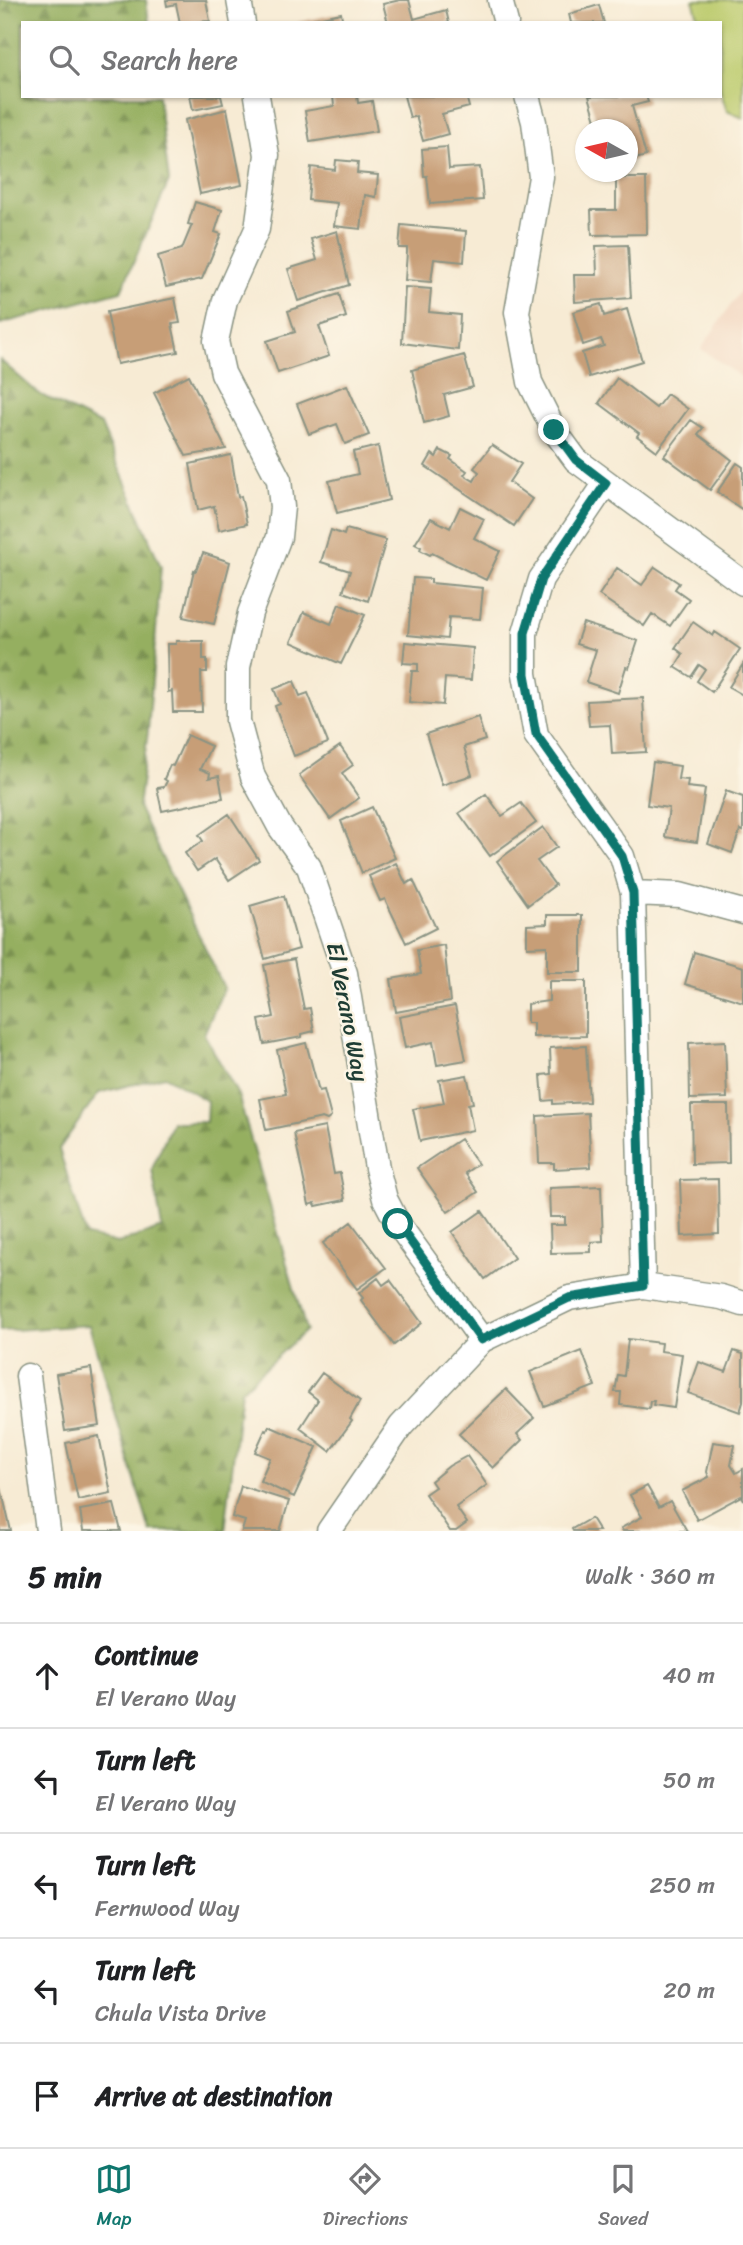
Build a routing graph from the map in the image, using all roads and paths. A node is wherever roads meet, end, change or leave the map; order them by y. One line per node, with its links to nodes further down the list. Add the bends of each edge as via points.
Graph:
1 (239, 0): 3 (street)
2 (500, 0): 4 (street)
3 (243, 21)
4 (505, 21)
5 (257, 98): 13 (street, El Verano Way, via 267,155 257,229 225,300 216,341 223,373 279,480 282,507 279,537 250,613 238,667 238,720 253,777 309,867 341,960 384,1199)
6 (528, 98): 7 (street, via 541,177 516,312 530,382 554,430 576,460)
7 (606, 483): 8 (street); 9 (street, via 541,579 525,633 525,674 536,734 622,856)
8 (743, 583)
9 (633, 893): 10 (street, via 680,895); 11 (street)
10 (743, 912)
11 (643, 1286): 12 (street); 13 (street, via 569,1298)
12 (743, 1304)
13 (481, 1340): 16 (street, via 401,1426)
14 (28, 1376): 15 (street)
15 (47, 1531)
16 (329, 1531)

